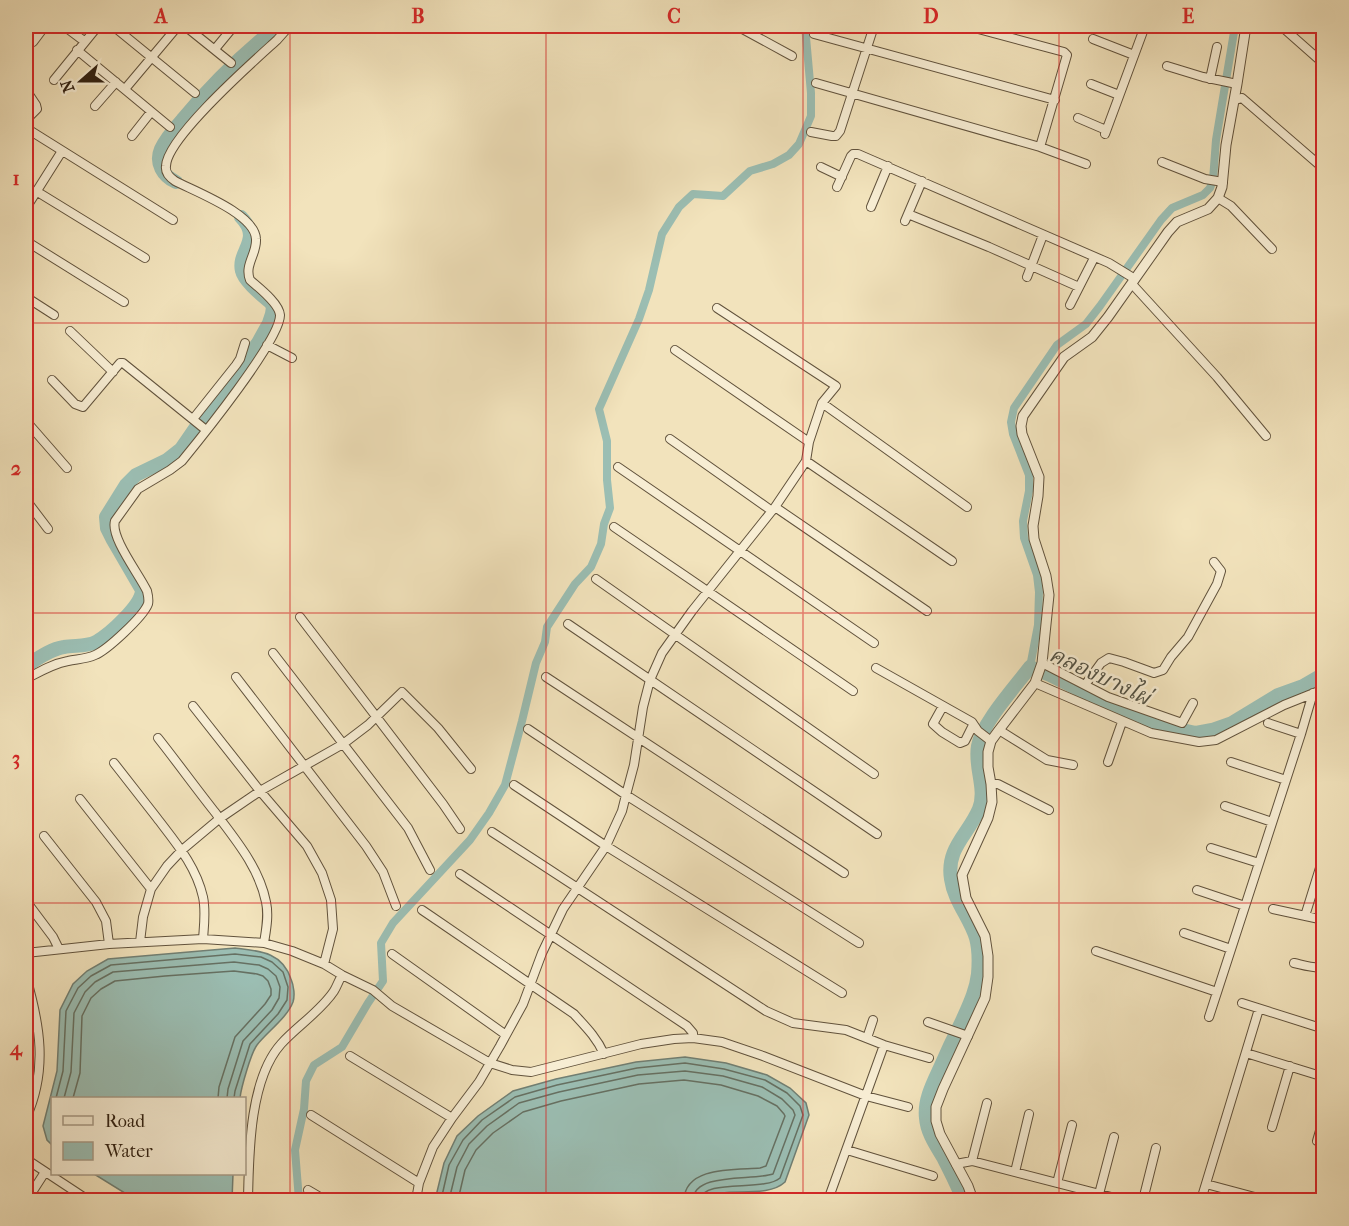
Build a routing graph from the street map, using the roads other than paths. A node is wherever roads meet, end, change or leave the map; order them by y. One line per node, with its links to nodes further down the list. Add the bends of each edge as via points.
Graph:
1 (45, 26): 17 (street)
2 (64, 26): 18 (street)
3 (98, 26): 18 (street)
4 (113, 26): 24 (street)
5 (178, 26): 24 (street)
6 (185, 26): 21 (street)
7 (234, 26): 21 (street)
8 (288, 26): 82 (street, via 209,105 180,138 166,162 169,176 175,181 229,208 255,231 256,245 248,275 280,315)
9 (736, 26): 25 (street)
10 (874, 26): 19 (street)
11 (967, 26): 40 (street, via 1068,55)
12 (1145, 26): 23 (street)
13 (1246, 26): 33 (street)
14 (1281, 26): 27 (street)
15 (814, 34): 19 (street)
16 (1092, 39): 23 (street)
17 (33, 42)
18 (84, 42): 22 (street)
19 (866, 47): 38 (street); 40 (street)
20 (1217, 47): 29 (street)
21 (215, 49): 26 (street)
22 (77, 50): 30 (street); 31 (street)
23 (1134, 55): 39 (street)
24 (151, 56): 35 (street); 37 (street)
25 (792, 56)
26 (231, 63)
27 (1323, 64)
28 (1167, 66): 29 (street)
29 (1210, 79): 33 (street)
30 (54, 80)
31 (116, 82): 35 (street); 42 (street)
32 (816, 83): 38 (street)
33 (1234, 83): 41 (street)
34 (1091, 84): 39 (street)
35 (125, 89): 43 (street)
36 (26, 90): 45 (street, via 37,109)
37 (195, 93)
38 (852, 93): 48 (street, via 836,136); 50 (street)
39 (1119, 95): 44 (street, via 1106,132)
40 (1055, 100): 50 (street)
41 (1234, 100): 56 (street, via 1242,98); 59 (street)
42 (95, 106)
43 (151, 112): 46 (street); 49 (street)
44 (1078, 118)
45 (26, 120)
46 (170, 127)
47 (26, 128): 51 (street)
48 (811, 132)
49 (132, 136)
50 (1040, 147): 53 (street)
51 (62, 151): 61 (street); 65 (street)
52 (1162, 162): 59 (street)
53 (1086, 164)
54 (888, 166): 57 (street, via 853,154); 58 (street); 63 (street)
55 (821, 167): 57 (street)
56 (1323, 169)
57 (842, 177): 60 (street)
58 (922, 181): 66 (street); 71 (street, via 907,218)
59 (1217, 181): 62 (street)
60 (837, 187)
61 (36, 191): 64 (street); 69 (street)
62 (1218, 198): 68 (street, via 1231,206); 73 (street, via 1208,209 1177,222)
63 (871, 207)
64 (26, 208)
65 (173, 220)
66 (1043, 235): 70 (street); 71 (street)
67 (26, 241): 76 (street)
68 (1272, 249)
69 (145, 258)
70 (1094, 258): 73 (street, via 1117,267); 74 (street)
71 (1032, 266): 72 (street); 74 (street)
72 (1027, 278)
73 (1132, 279): 91 (street); 113 (street, via 1108,318 1092,337 1064,357 1023,416 1022,434 1039,477 1034,539 1049,595)
74 (1079, 287): 77 (street)
75 (26, 297): 79 (street)
76 (124, 302)
77 (1070, 305)
78 (717, 308): 87 (street, via 836,386)
79 (54, 315)
80 (70, 331): 85 (street)
81 (245, 343): 88 (street, via 240,359)
82 (267, 345): 84 (street); 90 (street)
83 (675, 350): 93 (street)
84 (292, 358)
85 (113, 372): 86 (street, via 83,407); 88 (street, via 120,363 126,364)
86 (52, 380)
87 (822, 403): 93 (street); 98 (street)
88 (193, 419): 90 (street)
89 (26, 421): 96 (street)
90 (204, 428): 117 (street, via 182,461 138,489 115,520 116,537 147,591 143,611 101,652 52,665)
91 (1266, 436)
92 (670, 439): 99 (street)
93 (809, 442): 94 (street)
94 (806, 461): 99 (street); 103 (street)
95 (618, 467): 102 (street)
96 (67, 468)
97 (26, 500): 101 (street)
98 (967, 507)
99 (774, 509): 102 (street); 107 (street)
100 (614, 527): 106 (street)
101 (48, 530)
102 (740, 551): 106 (street); 111 (street)
103 (952, 561)
104 (1214, 562): 120 (street, via 1221,571 1217,584 1188,637 1163,670 1151,672 1109,658)
105 (596, 579): 110 (street)
106 (707, 591): 110 (street); 122 (street)
107 (927, 611)
108 (300, 617): 127 (street)
109 (568, 624): 118 (street)
110 (675, 634): 118 (street); 143 (street)
111 (874, 643)
112 (273, 653): 136 (street)
113 (1042, 665): 119 (street); 120 (street)
114 (876, 668): 126 (street)
115 (236, 676): 140 (street)
116 (546, 677): 134 (street)
117 (26, 679)
118 (650, 680): 134 (street); 156 (street)
119 (1036, 680): 128 (street); 131 (street)
120 (1085, 685): 124 (street, via 1182,723)
121 (1323, 689): 123 (street)
122 (853, 691)
123 (1312, 693): 128 (street, via 1216,740 1199,742 1151,733); 133 (street)
124 (1193, 703)
125 (193, 706): 147 (street)
126 (943, 706): 132 (street, via 972,722); 132 (street, via 933,724 942,732 960,743)
127 (376, 717): 136 (street); 142 (street, via 402,692); 154 (street)
128 (1122, 722): 137 (street)
129 (1268, 723): 133 (street)
130 (528, 729): 148 (street)
131 (999, 730): 132 (street); 141 (street, via 1047,760)
132 (982, 733): 145 (street)
133 (1301, 734): 144 (street)
134 (638, 737): 148 (street); 164 (street)
135 (158, 738): 152 (street)
136 (342, 744): 140 (street); 163 (street, via 408,828)
137 (1108, 762)
138 (1231, 762): 144 (street)
139 (114, 763): 160 (street)
140 (304, 765): 147 (street); 170 (street, via 383,872)
141 (1073, 765)
142 (471, 769)
143 (874, 774)
144 (1286, 780): 153 (street)
145 (991, 784): 151 (street); 203 (street, via 988,818 962,875 966,898 985,936 988,956 985,998)
146 (514, 785): 158 (street)
147 (260, 791): 152 (street); 189 (street, via 307,846 322,873 331,900 333,929)
148 (626, 795): 158 (street); 181 (street)
149 (80, 799): 166 (street)
150 (1225, 806): 153 (street)
151 (1049, 810)
152 (219, 819): 160 (street); 180 (street, via 260,881 268,918)
153 (1272, 822): 162 (street)
154 (460, 829)
155 (492, 832): 167 (street)
156 (877, 834)
157 (44, 836): 182 (street, via 96,902 106,921)
158 (606, 846): 167 (street); 195 (street)
159 (1211, 848): 162 (street)
160 (182, 850): 166 (street); 178 (street, via 203,898)
161 (1323, 855): 174 (street)
162 (1259, 863): 171 (street)
163 (430, 870)
164 (844, 873)
165 (460, 874): 177 (street)
166 (151, 889): 179 (street)
167 (577, 889): 177 (street); 205 (street, via 766,1011 793,1023 846,1030)
168 (1197, 890): 171 (street)
169 (26, 901): 183 (street)
170 (396, 906)
171 (1245, 906): 184 (street)
172 (1273, 909): 174 (street)
173 (422, 910): 193 (street)
174 (1305, 916): 175 (street)
175 (1323, 920)
176 (1184, 933): 184 (street)
177 (551, 935): 193 (street); 204 (street, via 687,1026)
178 (203, 939): 179 (street); 180 (street)
179 (140, 942): 182 (street)
180 (264, 943): 189 (street)
181 (859, 943)
182 (109, 944): 183 (street)
183 (59, 949): 186 (street)
184 (1231, 949): 194 (street)
185 (1096, 951): 194 (street)
186 (26, 953)
187 (392, 954): 202 (street)
188 (1294, 963): 190 (street)
189 (324, 964): 191 (street)
190 (1323, 967)
191 (342, 975): 211 (street); 241 (street, via 333,993 281,1044 266,1069 250,1137)
192 (26, 977): 220 (street, via 38,1024 40,1052 37,1082)
193 (530, 985): 202 (street); 208 (street, via 574,1014 600,1043)
194 (1217, 992): 198 (street)
195 (842, 993)
196 (1242, 1003): 197 (street)
197 (1259, 1009): 201 (street); 207 (street)
198 (1209, 1017)
199 (873, 1020): 205 (street)
200 (928, 1022): 203 (street)
201 (1323, 1029)
202 (506, 1035): 211 (street)
203 (966, 1036): 230 (street, via 936,1107 940,1134)
204 (693, 1038): 208 (street, via 641,1044); 214 (street, via 722,1042)
205 (867, 1038): 206 (street)
206 (884, 1045): 210 (street); 214 (street)
207 (1246, 1053): 212 (street); 236 (street)
208 (604, 1054): 211 (street, via 531,1072)
209 (350, 1056): 221 (street)
210 (929, 1058)
211 (490, 1063): 221 (street)
212 (1290, 1066): 213 (street); 223 (street)
213 (1323, 1077)
214 (866, 1096): 216 (street); 227 (street)
215 (987, 1103): 229 (street)
216 (908, 1107)
217 (1029, 1114): 232 (street)
218 (311, 1115): 234 (street)
219 (1323, 1117): 225 (street)
220 (26, 1118)
221 (452, 1118): 234 (street, via 433,1147)
222 (1072, 1125): 235 (street)
223 (1272, 1127)
224 (1114, 1137): 238 (street)
225 (1317, 1141)
226 (1156, 1148): 247 (street)
227 (847, 1150): 233 (street); 244 (street)
228 (26, 1159): 231 (street)
229 (972, 1161): 230 (street); 232 (street)
230 (956, 1164): 245 (street)
231 (45, 1172): 239 (street); 240 (street)
232 (1014, 1172): 235 (street)
233 (933, 1176)
234 (419, 1183): 243 (street)
235 (1057, 1183): 238 (street)
236 (1206, 1184): 248 (street); 249 (street)
237 (308, 1190): 242 (street)
238 (1099, 1194): 246 (street)
239 (27, 1200)
240 (88, 1200)
241 (248, 1200)
242 (325, 1200)
243 (416, 1200)
244 (828, 1200)
245 (973, 1200)
246 (1123, 1200)
247 (1143, 1200)
248 (1201, 1200)
249 (1266, 1200)

